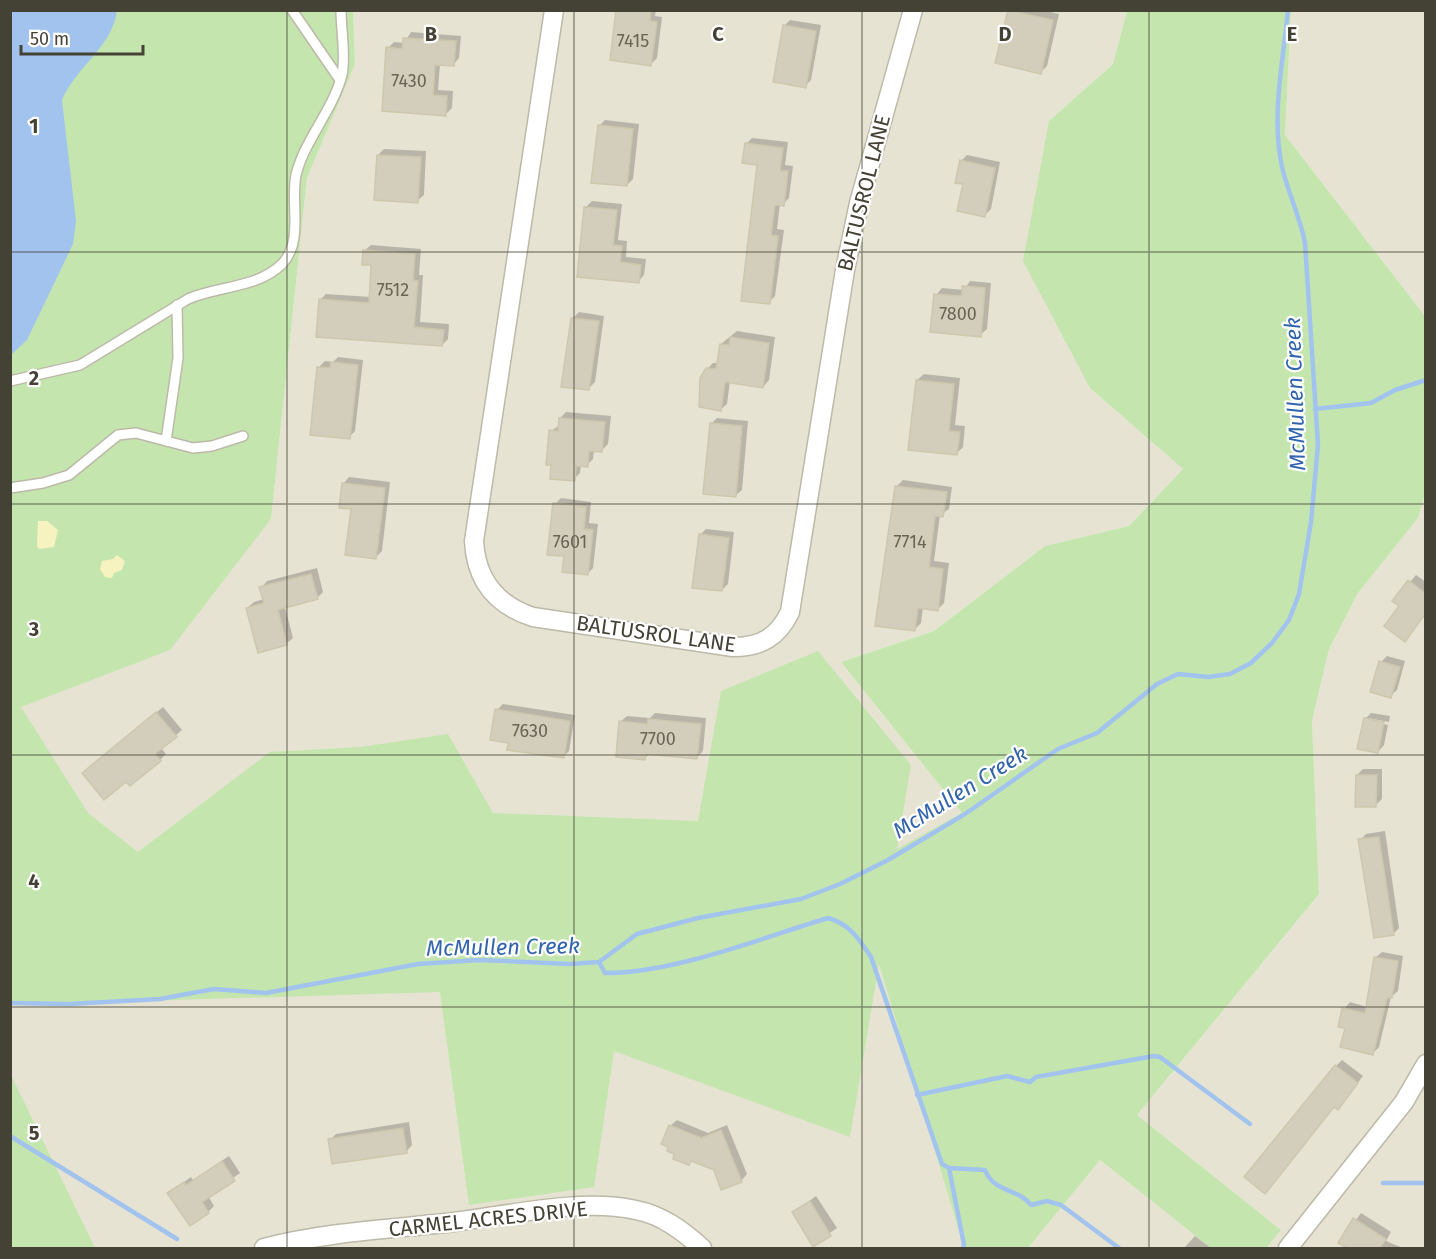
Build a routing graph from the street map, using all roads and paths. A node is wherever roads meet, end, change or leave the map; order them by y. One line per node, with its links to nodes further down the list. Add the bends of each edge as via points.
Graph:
1 (292, 10): 5 (lane)
2 (340, 10): 5 (lane)
3 (554, 10): 4 (street, BALTUSROL LANE, via 474,557 489,590 516,611 533,617 733,647 759,644 771,638 790,612 847,259)
4 (912, 10)
5 (340, 81): 6 (lane, via 296,175 295,234 283,263 267,275 206,292)
6 (177, 305): 7 (lane, via 80,364); 9 (lane, via 178,358)
7 (10, 381)
8 (243, 436): 9 (lane, via 203,448 181,447)
9 (166, 441): 10 (lane, via 136,433 118,435 69,475)
10 (10, 488)
11 (1425, 1064): 14 (street, via 1404,1102)
12 (264, 1248): 13 (street, CARMEL ACRES DRIVE, via 361,1233 608,1206 634,1209 663,1220)
13 (702, 1248)
14 (1288, 1248)

